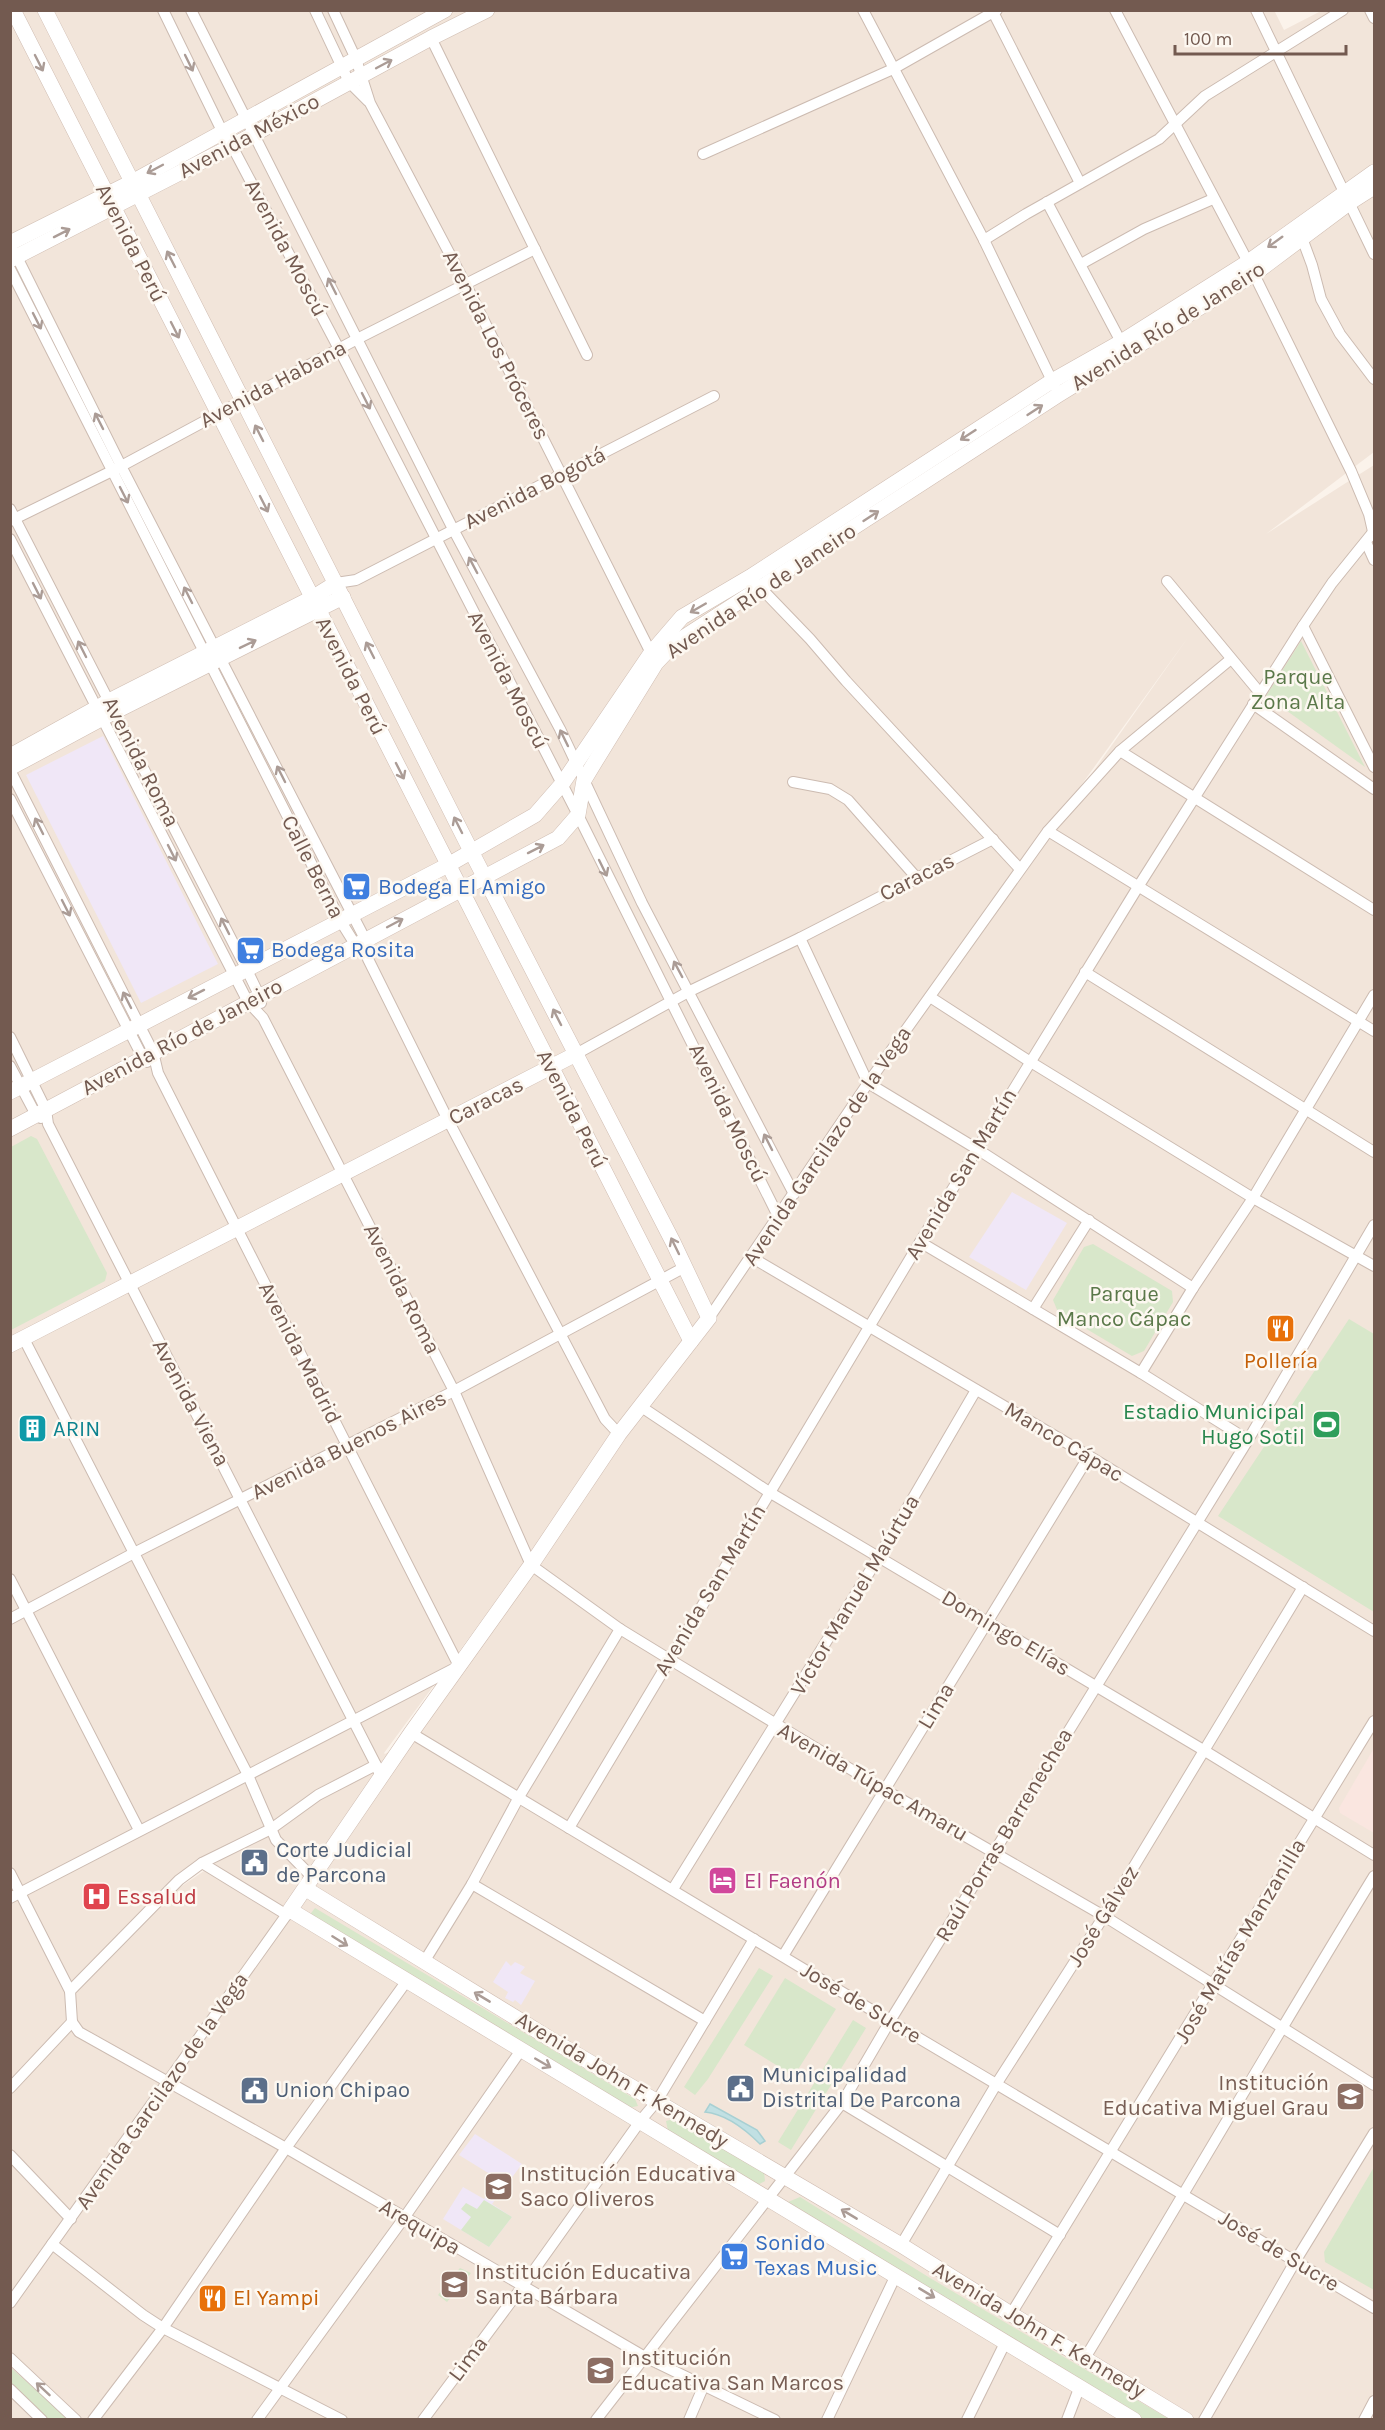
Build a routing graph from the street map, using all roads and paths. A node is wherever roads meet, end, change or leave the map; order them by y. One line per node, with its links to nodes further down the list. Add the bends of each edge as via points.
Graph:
1 (13, 10): 34 (street, Avenida Perú, one-way to 34)
2 (45, 10): 31 (street, Avenida Perú)
3 (163, 10): 24 (street, Avenida Moscú, one-way to 24)
4 (191, 10): 22 (street, Avenida Moscú)
5 (315, 10): 19 (street)
6 (333, 10): 18 (street)
7 (446, 10): 18 (street, Avenida México)
8 (863, 10): 20 (street)
9 (1115, 10): 23 (street)
10 (1256, 10): 17 (street)
11 (1343, 10): 17 (street)
12 (1370, 10): 15 (street)
13 (483, 11): 16 (street, Avenida México)
14 (994, 11): 20 (street); 29 (street)
15 (1374, 18)
16 (432, 38): 21 (street, Avenida México, one-way to 16); 38 (street)
17 (1276, 51): 23 (street, via 1205,96); 32 (street)
18 (356, 59): 19 (street, Avenida México); 21 (street)
19 (342, 67): 21 (street); 22 (street, Avenida México)
20 (893, 69): 27 (street); 37 (street)
21 (356, 79): 25 (street, Avenida México); 43 (street, Avenida Los Próceres)
22 (245, 121): 24 (street, Avenida México); 25 (street, Avenida Moscú)
23 (1175, 124): 29 (street, via 1159,139); 33 (street)
24 (223, 133): 26 (street, Avenida Moscú); 31 (street, Avenida México, one-way to 31)
25 (254, 135): 26 (street, Avenida México); 44 (street, Avenida Moscú, one-way to 25)
26 (232, 147): 31 (street, Avenida México); 46 (street, Avenida Moscú)
27 (703, 154)
28 (1374, 172): 32 (street, Avenida Río de Janeiro)
29 (1080, 183): 35 (street)
30 (1374, 187): 32 (street, Avenida Río de Janeiro)
31 (135, 188): 34 (street, Avenida México); 52 (street, Avenida Perú, one-way to 31)
32 (1346, 198): 36 (street, Avenida Río de Janeiro); 40 (street); 42 (street, Avenida Río de Janeiro, one-way to 42)
33 (1213, 199): 41 (street); 42 (street)
34 (108, 200): 39 (street, Avenida México); 53 (street, Avenida Perú, one-way to 53)
35 (1047, 202): 37 (street); 41 (street)
36 (1302, 238): 42 (street, Avenida Río de Janeiro); 48 (street, via 1321,299 1340,334)
37 (984, 240): 49 (street)
38 (535, 249): 43 (street, Avenida Habana); 47 (street)
39 (12, 254): 54 (street, Calle Berna)
40 (1374, 254)
41 (1081, 264): 45 (street)
42 (1251, 268): 45 (street, Avenida Río de Janeiro); 50 (street, Avenida Río de Janeiro); 59 (street, via 1351,471 1369,514)
43 (465, 283): 44 (street, Avenida Habana); 55 (street, Avenida Los Próceres)
44 (358, 338): 46 (street, Avenida Habana); 58 (street, Avenida Moscú)
45 (1122, 342): 49 (street, Avenida Río de Janeiro)
46 (339, 349): 52 (street, Avenida Habana); 60 (street, Avenida Moscú, one-way to 60)
47 (587, 355)
48 (1374, 379)
49 (1052, 381): 50 (street); 56 (street, Avenida Río de Janeiro, one-way to 56)
50 (1058, 395): 56 (street, Avenida Río de Janeiro, one-way to 50)
51 (714, 396): 55 (street, Avenida Bogotá)
52 (242, 401): 53 (street, Avenida Habana); 65 (street, Avenida Perú, one-way to 52)
53 (219, 414): 54 (street, Avenida Habana); 66 (street, Avenida Perú, one-way to 66)
54 (117, 468): 57 (street, Avenida Habana); 68 (street, Calle Berna)
55 (561, 476): 58 (street, Avenida Bogotá); 69 (street, Avenida Los Próceres)
56 (909, 483): 64 (street, Avenida Río de Janeiro)
57 (12, 516): 73 (street, Avenida Roma, one-way to 57)
58 (453, 529): 60 (street, Avenida Bogotá); 76 (street, Avenida Moscú, one-way to 58)
59 (1372, 535): 62 (street); 67 (street, Avenida San Martín)
60 (435, 538): 65 (street, Avenida Bogotá); 81 (street, Avenida Moscú)
61 (10, 539): 73 (street, Avenida Roma, one-way to 73)
62 (1374, 560)
63 (1167, 582): 70 (street)
64 (756, 583): 69 (street, Avenida Río de Janeiro, via 682,617); 87 (street)
65 (340, 590): 66 (street); 88 (street, Avenida Perú, one-way to 65)
66 (315, 604): 68 (street); 89 (street, Avenida Perú, one-way to 89)
67 (1303, 626): 71 (street, Avenida San Martín); 77 (street)
68 (213, 655): 73 (street); 98 (street, Calle Berna)
69 (654, 658): 76 (street, Avenida Río de Janeiro); 79 (street, Avenida Río de Janeiro)
70 (1231, 659): 71 (street); 74 (street, Avenida Garcilazo de la Vega)
71 (1260, 693): 72 (street, Avenida San Martín)
72 (1253, 704): 82 (street); 83 (street, Avenida San Martín)
73 (106, 710): 75 (street); 78 (street); 101 (street, Avenida Roma)
74 (1120, 751): 83 (street); 86 (street, Avenida Garcilazo de la Vega)
75 (10, 756)
76 (576, 764): 79 (street, Avenida Moscú); 81 (street, Avenida Río de Janeiro)
77 (1374, 767)
78 (10, 769): 109 (street, Avenida Madrid, one-way to 78)
79 (584, 780): 85 (street, Avenida Río de Janeiro); 95 (street, Avenida Moscú)
80 (793, 783): 92 (street, via 830,789 848,800)
81 (562, 784): 85 (street, Avenida Moscú); 88 (street, Avenida Río de Janeiro, via 535,815)
82 (1374, 789)
83 (1195, 798): 93 (street, Avenida San Martín); 96 (street)
84 (10, 800): 109 (street, Avenida Madrid, one-way to 109)
85 (578, 815): 91 (street, Avenida Río de Janeiro, one-way to 85, via 558,838); 97 (street, Avenida Moscú, one-way to 97)
86 (1048, 831): 90 (street, Avenida Garcilazo de la Vega); 93 (street)
87 (993, 838): 90 (street); 92 (street, Caracas)
88 (471, 851): 89 (street, Avenida Río de Janeiro); 91 (street, Avenida Perú)
89 (448, 865): 94 (street, Avenida Perú); 98 (street, Avenida Río de Janeiro)
90 (1020, 869): 105 (street, Avenida Garcilazo de la Vega)
91 (484, 876): 94 (street, Avenida Río de Janeiro); 112 (street, Avenida Perú, one-way to 91)
92 (916, 877): 99 (street, Caracas)
93 (1138, 886): 102 (street, Avenida San Martín); 108 (street)
94 (461, 889): 100 (street, Avenida Río de Janeiro, one-way to 94); 116 (street, Avenida Perú)
95 (642, 903): 97 (street); 103 (street, Avenida Moscú, one-way to 95)
96 (1374, 910)
97 (626, 914): 107 (street, Avenida Moscú)
98 (346, 917): 100 (street, Calle Berna); 101 (street, Avenida Río de Janeiro)
99 (801, 938): 103 (street, Caracas); 117 (street)
100 (359, 942): 106 (street, Avenida Río de Janeiro); 123 (street, Calle Berna)
101 (240, 971): 106 (street, Avenida Roma); 109 (street, Avenida Río de Janeiro, one-way to 109)
102 (1085, 972): 114 (street, Avenida San Martín); 121 (street)
103 (690, 992): 107 (street, Caracas); 119 (street, Avenida Moscú)
104 (1374, 995): 108 (street)
105 (930, 997): 114 (street); 117 (street, Avenida Garcilazo de la Vega)
106 (254, 998): 113 (street, Avenida Río de Janeiro); 127 (street, Avenida Roma)
107 (672, 1002): 112 (street, Caracas); 120 (street, Avenida Moscú)
108 (1359, 1021): 110 (street); 121 (street)
109 (134, 1027): 113 (street, Avenida Madrid); 118 (street, Avenida Río de Janeiro)
110 (1374, 1031)
111 (10, 1036): 118 (street, Avenida Viena)
112 (576, 1054): 116 (street, Caracas); 138 (street, Avenida Perú, one-way to 112)
113 (148, 1055): 122 (street, Avenida Río de Janeiro); 133 (street, Avenida Madrid)
114 (1029, 1061): 125 (street, Avenida San Martín); 129 (street)
115 (10, 1066): 118 (street, Avenida Viena)
116 (551, 1068): 123 (street, Caracas); 139 (street, Avenida Perú)
117 (868, 1083): 125 (street); 128 (street, Avenida Garcilazo de la Vega)
118 (21, 1086): 122 (street, Avenida Viena)
119 (744, 1096): 120 (street); 128 (street, Avenida Moscú, one-way to 119)
120 (725, 1107): 130 (street, Avenida Moscú)
121 (1305, 1108): 126 (street); 129 (street)
122 (43, 1116): 124 (street, Avenida Río de Janeiro); 140 (street, Avenida Viena)
123 (448, 1120): 127 (street, Caracas); 145 (street)
124 (10, 1129)
125 (977, 1149): 131 (street); 134 (street, Avenida San Martín)
126 (1374, 1152)
127 (343, 1174): 133 (street, Caracas); 149 (street, Avenida Roma)
128 (794, 1194): 130 (street, Avenida Garcilazo de la Vega)
129 (1253, 1198): 135 (street); 141 (street)
130 (778, 1216): 136 (street, Avenida Garcilazo de la Vega)
131 (1089, 1220): 141 (street); 142 (street)
132 (1374, 1226): 135 (street, Raúl Porras Barrenechea)
133 (236, 1228): 140 (street, Caracas); 154 (street, Avenida Madrid)
134 (920, 1242): 142 (street); 144 (street, Avenida San Martín)
135 (1356, 1255): 137 (street); 153 (street, Raúl Porras Barrenechea)
136 (751, 1257): 143 (street, Avenida Garcilazo de la Vega); 144 (street, Manco Cápac)
137 (1374, 1266)
138 (686, 1267): 139 (street, Avenida Buenos Aires); 143 (street, Avenida Perú)
139 (661, 1282): 145 (street, Avenida Buenos Aires); 147 (street, Avenida Perú)
140 (128, 1283): 146 (street, Caracas); 157 (street, Avenida Viena)
141 (1193, 1288): 148 (street)
142 (1033, 1309): 148 (street)
143 (709, 1318): 147 (street, Avenida Garcilazo de la Vega)
144 (870, 1326): 150 (street, Manco Cápac); 156 (street, Avenida San Martín)
145 (560, 1335): 149 (street, Avenida Buenos Aires); 152 (street, via 604,1419)
146 (15, 1341): 159 (street)
147 (692, 1341): 151 (street, Avenida Garcilazo de la Vega)
148 (1141, 1373): 153 (street)
149 (454, 1390): 154 (street, Avenida Buenos Aires); 161 (street, Avenida Roma)
150 (976, 1390): 155 (street, Manco Cápac); 160 (street, Víctor Manuel Maúrtua)
151 (640, 1406): 152 (street, Avenida Garcilazo de la Vega); 156 (street, Domingo Elías)
152 (620, 1434): 161 (street, Avenida Garcilazo de la Vega)
153 (1248, 1440): 158 (street, Raúl Porras Barrenechea)
154 (347, 1446): 157 (street, Avenida Buenos Aires); 170 (street, Avenida Madrid)
155 (1089, 1456): 158 (street, Manco Cápac); 166 (street, Lima)
156 (769, 1492): 160 (street, Domingo Elías); 169 (street, Avenida San Martín)
157 (242, 1500): 159 (street, Avenida Buenos Aires); 172 (street, Avenida Viena)
158 (1196, 1521): 163 (street, Manco Cápac); 171 (street, Raúl Porras Barrenechea)
159 (134, 1553): 164 (street, Avenida Buenos Aires); 178 (street)
160 (878, 1558): 166 (street, Domingo Elías); 174 (street, Víctor Manuel Maúrtua)
161 (531, 1565): 167 (street, Avenida Túpac Amaru); 170 (street, Avenida Garcilazo de la Vega)
162 (10, 1579): 164 (street)
163 (1303, 1587): 168 (street, Manco Cápac); 176 (street, José Gálvez)
164 (26, 1610): 165 (street, Avenida Buenos Aires); 184 (street)
165 (10, 1619)
166 (987, 1621): 171 (street, Domingo Elías); 179 (street, Lima)
167 (620, 1629): 169 (street, Avenida Túpac Amaru); 180 (street)
168 (1374, 1630)
169 (669, 1659): 174 (street, Avenida Túpac Amaru); 183 (street, Avenida San Martín)
170 (459, 1666): 172 (street); 175 (street, Avenida Garcilazo de la Vega)
171 (1095, 1686): 176 (street, Domingo Elías); 185 (street, Raúl Porras Barrenechea)
172 (353, 1720): 177 (street, Avenida Viena); 178 (street)
173 (1374, 1721): 181 (street, José Matías Manzanilla)
174 (776, 1725): 179 (street, Avenida Túpac Amaru); 192 (street, Víctor Manuel Maúrtua)
175 (411, 1733): 177 (street, Avenida Garcilazo de la Vega); 180 (street, José de Sucre)
176 (1205, 1751): 181 (street, Domingo Elías); 195 (street, José Gálvez)
177 (379, 1772): 182 (street, via 318,1795); 190 (street, Avenida Garcilazo de la Vega)
178 (247, 1773): 182 (street); 184 (street)
179 (885, 1790): 185 (street, Avenida Túpac Amaru); 197 (street, Lima)
180 (519, 1797): 183 (street, José de Sucre); 191 (street)
181 (1315, 1818): 186 (street, Domingo Elías); 200 (street, José Matías Manzanilla)
182 (271, 1828): 187 (street); 190 (street)
183 (569, 1828): 192 (street, José de Sucre)
184 (139, 1830): 193 (street)
185 (994, 1853): 195 (street, Avenida Túpac Amaru); 203 (street, Raúl Porras Barrenechea)
186 (1374, 1856)
187 (202, 1863): 194 (street); 201 (street, via 179,1880)
188 (10, 1873): 193 (street)
189 (1374, 1876): 205 (street)
190 (309, 1884): 194 (street, Avenida Garcilazo de la Vega); 198 (street, Avenida John F. Kennedy)
191 (472, 1884): 198 (street); 202 (street)
192 (673, 1890): 196 (street, José de Sucre)
193 (16, 1895): 201 (street)
194 (289, 1913): 199 (street, Avenida John F. Kennedy, one-way to 199); 207 (street, Avenida Garcilazo de la Vega)
195 (1104, 1916): 200 (street, Avenida Túpac Amaru); 208 (street, José Gálvez)
196 (754, 1939): 197 (street, José de Sucre); 202 (street, Lima)
197 (783, 1956): 203 (street, José de Sucre)
198 (424, 1962): 211 (street, Avenida John F. Kennedy, one-way to 198)
199 (406, 1982): 206 (street, Avenida John F. Kennedy); 215 (street)
200 (1213, 1985): 205 (street, Avenida Túpac Amaru); 216 (street, José Matías Manzanilla)
201 (70, 1991): 204 (street)
202 (705, 2021): 211 (street, Lima)
203 (890, 2021): 208 (street, José de Sucre); 212 (street, Raúl Porras Barrenechea)
204 (72, 2022): 207 (street, Arequipa, via 79,2032); 210 (street)
205 (1281, 2027): 209 (street, Avenida Túpac Amaru); 220 (street)
206 (521, 2050): 213 (street, Avenida John F. Kennedy, one-way to 213); 222 (street)
207 (169, 2082): 215 (street, Arequipa); 223 (street, Avenida Garcilazo de la Vega)
208 (997, 2083): 216 (street, José de Sucre); 218 (street, José Gálvez)
209 (1374, 2085)
210 (10, 2088)
211 (657, 2101): 213 (street, Lima); 219 (street, Avenida John F. Kennedy)
212 (842, 2103): 218 (street); 219 (street, Raúl Porras Barrenechea)
213 (640, 2120): 221 (street, Avenida John F. Kennedy); 229 (street, Lima)
214 (1374, 2133): 227 (street)
215 (286, 2148): 222 (street, Arequipa); 233 (street)
216 (1111, 2152): 220 (street, José de Sucre); 224 (street, José Matías Manzanilla)
217 (10, 2155): 223 (street)
218 (948, 2167): 224 (street); 226 (street, José Gálvez)
219 (784, 2176): 221 (street, Raúl Porras Barrenechea); 226 (street, Avenida John F. Kennedy, one-way to 219)
220 (1184, 2194): 227 (street, José de Sucre); 237 (street)
221 (767, 2198): 228 (street, Avenida John F. Kennedy); 235 (street, Raúl Porras Barrenechea)
222 (404, 2218): 229 (street, Arequipa); 240 (street)
223 (71, 2219): 225 (street, Avenida Garcilazo de la Vega)
224 (1060, 2235): 232 (street, José Matías Manzanilla)
225 (52, 2244): 230 (street, Avenida Garcilazo de la Vega); 233 (street)
226 (901, 2245): 232 (street, Avenida John F. Kennedy)
227 (1296, 2260): 231 (street, José de Sucre); 257 (street)
228 (896, 2275): 234 (street, Avenida John F. Kennedy, one-way to 234); 252 (street)
229 (522, 2287): 235 (street, Arequipa); 248 (street, Lima)
230 (10, 2303)
231 (1374, 2308)
232 (1011, 2314): 237 (street, Avenida John F. Kennedy)
233 (163, 2328): 240 (street); 245 (street)
234 (1006, 2341): 239 (street, Avenida John F. Kennedy); 253 (street)
235 (645, 2357): 238 (street, Arequipa); 249 (street, Raúl Porras Barrenechea)
236 (10, 2358): 244 (street, one-way to 236)
237 (1085, 2358): 256 (street, Avenida John F. Kennedy)
238 (704, 2385): 250 (street); 251 (street, Arequipa)
239 (1080, 2386): 254 (street); 255 (street, Avenida John F. Kennedy)
240 (279, 2388): 246 (street); 247 (street)
241 (10, 2389): 243 (street)
242 (1374, 2401): 258 (street)
243 (42, 2420)
244 (76, 2420)
245 (93, 2420)
246 (257, 2420)
247 (342, 2420)
248 (423, 2420)
249 (596, 2420)
250 (689, 2420)
251 (775, 2420)
252 (827, 2420)
253 (967, 2420)
254 (1067, 2420)
255 (1134, 2420)
256 (1186, 2420)
257 (1204, 2420)
258 (1364, 2420)

